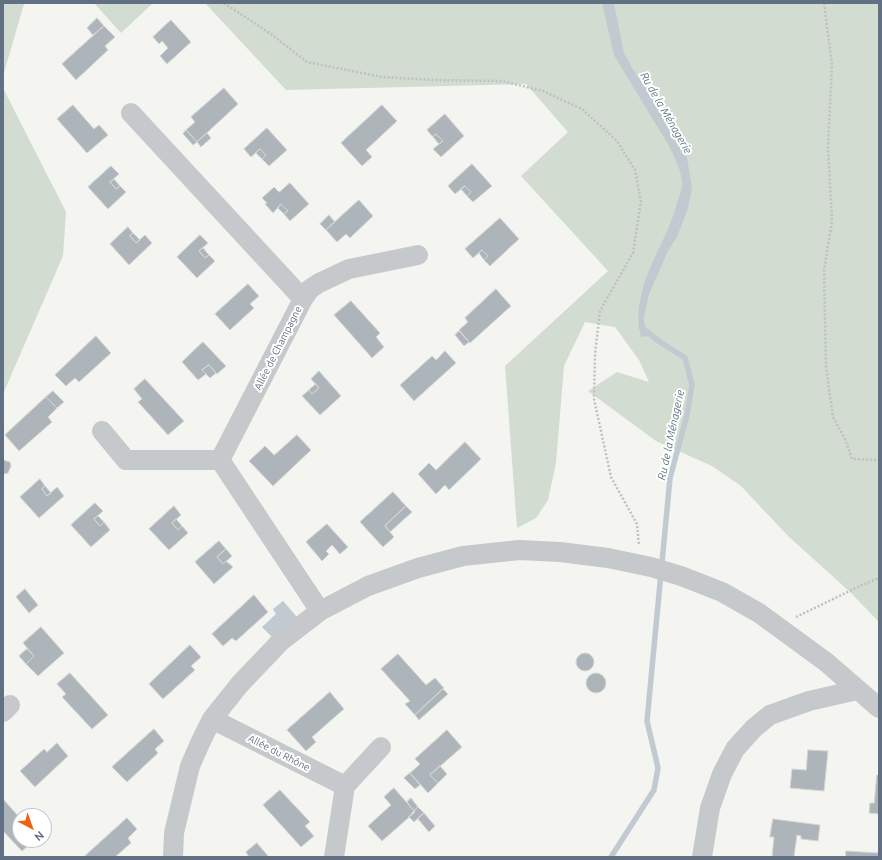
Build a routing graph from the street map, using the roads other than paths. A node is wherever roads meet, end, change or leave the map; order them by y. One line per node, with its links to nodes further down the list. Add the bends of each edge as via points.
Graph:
1 (131, 113): 3 (street, Allée de Champagne)
2 (418, 255): 3 (street, via 349,269 319,283 310,289)
3 (303, 299): 5 (street, Allée de Champagne)
4 (102, 431): 5 (street, via 126,460)
5 (220, 460): 6 (street)
6 (320, 611): 7 (street, via 368,586 418,568 463,556 519,550 608,558 681,576 722,592 777,626 826,662); 9 (street, via 281,641 240,684)
7 (857, 690): 8 (street); 14 (street, via 809,701 770,715 754,728 735,749 722,774 710,808)
8 (879, 708)
9 (212, 719): 11 (street, Allée du Rhône); 12 (street, via 190,766 174,833)
10 (381, 746): 11 (street)
11 (345, 786): 13 (street)
12 (173, 857)
13 (334, 857)
14 (702, 857)

